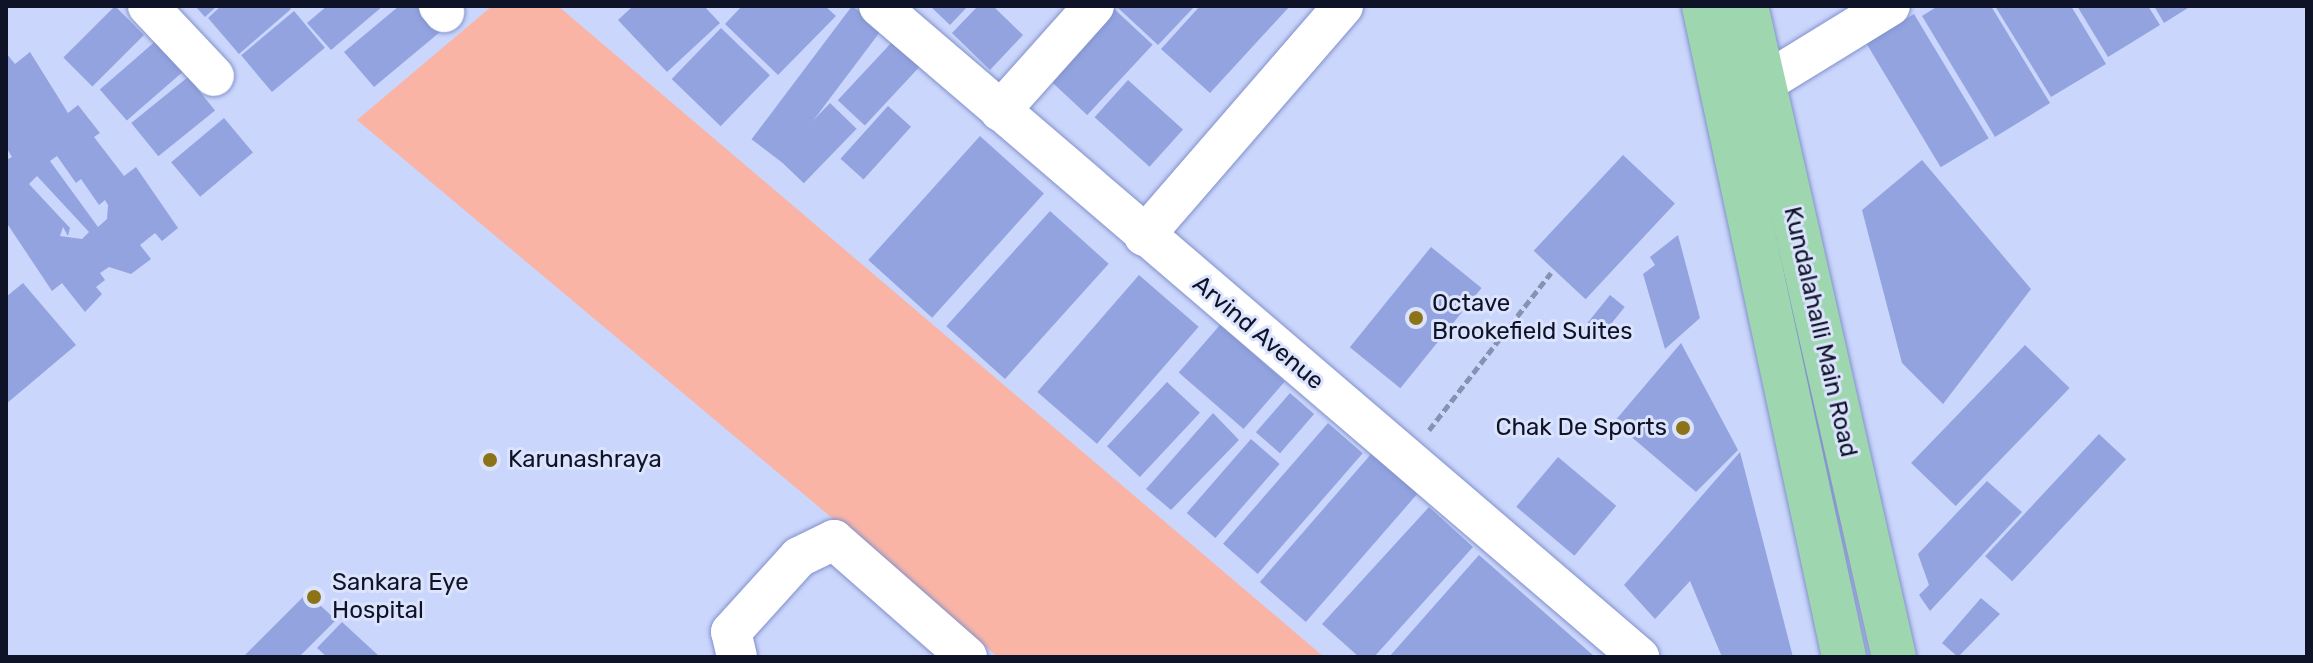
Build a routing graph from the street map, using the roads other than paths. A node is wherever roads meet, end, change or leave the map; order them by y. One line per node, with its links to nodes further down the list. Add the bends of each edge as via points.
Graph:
1 (148, 6): 8 (street)
2 (879, 6): 10 (street, Arvind Avenue)
3 (1094, 6): 10 (street)
4 (1343, 6): 11 (street)
5 (1704, 6): 15 (main road, Kundalahalli Main Road)
6 (1746, 6): 9 (main road, Kundalahalli Main Road)
7 (1890, 6): 9 (street)
8 (214, 76)
9 (1763, 84): 16 (main road, Kundalahalli Main Road)
10 (1000, 111): 11 (street, Arvind Avenue)
11 (1144, 236): 14 (street, Arvind Avenue)
12 (737, 657): 13 (street, via 731,632 799,557 834,540)
13 (967, 657)
14 (1639, 657)
15 (1844, 657)
16 (1894, 657)

